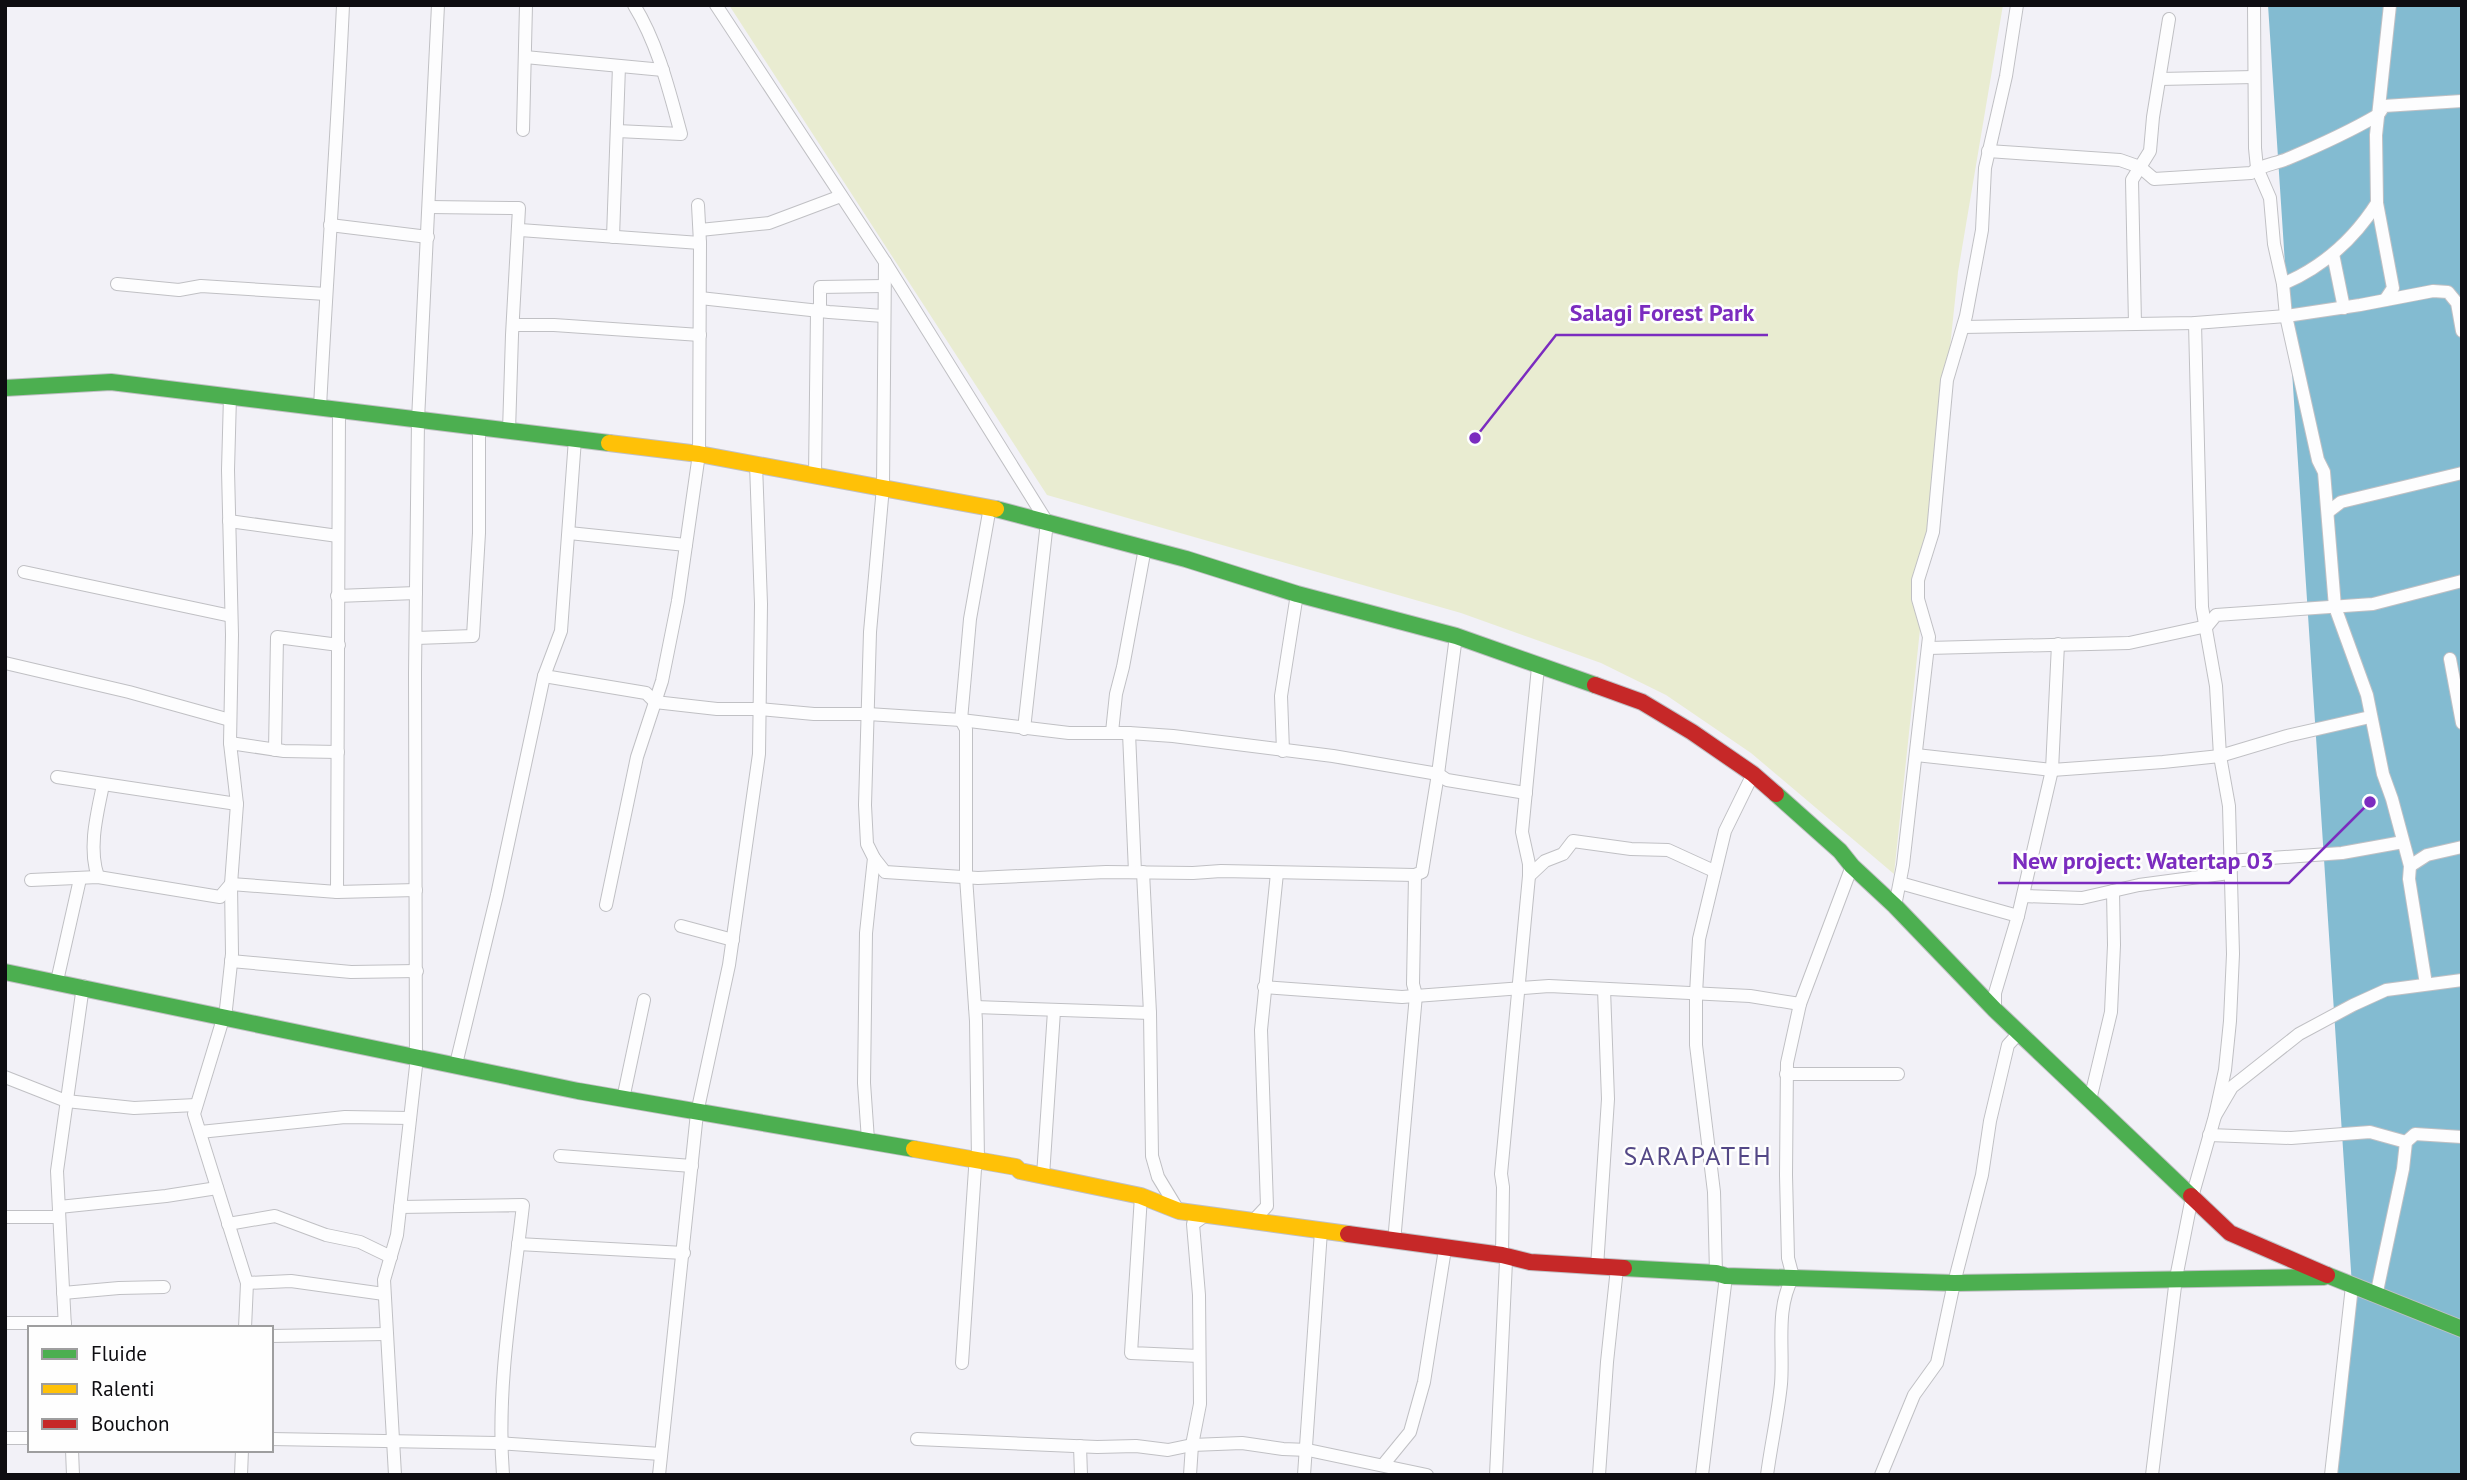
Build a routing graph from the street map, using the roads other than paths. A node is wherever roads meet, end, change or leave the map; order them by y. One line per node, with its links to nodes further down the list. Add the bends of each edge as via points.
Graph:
1 (343, 5): 26 (street)
2 (438, 5): 25 (street)
3 (526, 5): 10 (street)
4 (634, 5): 12 (street)
5 (716, 5): 22 (street)
6 (2017, 5): 19 (street)
7 (2254, 5): 13 (street)
8 (2390, 5): 16 (street)
9 (2169, 19): 14 (street)
10 (525, 57): 11 (street); 17 (street)
11 (618, 66): 12 (street); 18 (street)
12 (663, 70): 18 (street, via 681,134)
13 (2254, 77): 14 (street); 21 (street)
14 (2160, 79): 20 (street, via 2150,151)
15 (2462, 101): 16 (street, via 2384,106)
16 (2378, 115): 21 (street, via 2311,149); 23 (street)
17 (523, 130)
18 (617, 131): 29 (street)
19 (1988, 151): 20 (street, via 2120,160); 46 (street, via 1982,230)
20 (2140, 167): 21 (street, via 2154,179 2250,173); 44 (street, via 2132,180)
21 (2258, 168): 34 (street, via 2270,198)
22 (841, 195): 30 (street, via 769,223); 32 (street)
23 (2377, 203): 31 (street); 38 (street, via 2393,288)
24 (698, 205): 30 (street)
25 (429, 207): 27 (street, via 519,208); 28 (street)
26 (330, 225): 28 (street); 36 (street)
27 (520, 230): 29 (street); 45 (street)
28 (428, 237): 53 (street)
29 (613, 237): 30 (street)
30 (700, 237): 37 (street)
31 (2333, 254): 34 (street); 39 (street)
32 (885, 262): 35 (street); 65 (street)
33 (117, 284): 36 (street)
34 (2283, 284): 42 (street)
35 (884, 286): 40 (street, via 820,287); 41 (street)
36 (326, 294): 51 (street)
37 (700, 298): 40 (street); 48 (street)
38 (2385, 300): 39 (street); 47 (street, via 2448,292 2456,303)
39 (2344, 308): 42 (street)
40 (817, 311): 41 (street); 60 (street)
41 (883, 316): 61 (street)
42 (2286, 316): 43 (street); 63 (street, via 2324,472)
43 (2194, 323): 44 (street); 77 (street, via 2202,607)
44 (2135, 324): 46 (street)
45 (513, 325): 48 (street); 55 (street)
46 (1963, 327): 82 (street, via 1947,380 1933,532 1918,580)
47 (2462, 331)
48 (700, 335): 57 (street)
49 (5, 388): 50 (street, via 111,382)
50 (230, 397): 51 (street); 64 (street)
51 (320, 407): 52 (street)
52 (340, 410): 53 (street); 67 (street)
53 (418, 419): 54 (street); 72 (street)
54 (480, 427): 55 (street); 79 (street, via 473,636)
55 (509, 431): 56 (street)
56 (575, 439): 57 (street); 66 (street)
57 (699, 454): 58 (street); 68 (street)
58 (756, 464): 60 (street); 88 (street)
59 (2462, 473): 63 (street, via 2341,502)
60 (816, 476): 61 (street)
61 (883, 486): 62 (street); 89 (street)
62 (990, 507): 65 (street); 93 (street, via 970,619)
63 (2328, 512): 75 (street)
64 (229, 521): 67 (street); 76 (street)
65 (1047, 522): 69 (street); 94 (street)
66 (569, 533): 68 (street); 86 (street, via 561,631)
67 (338, 536): 74 (street)
68 (686, 545): 87 (street)
69 (1145, 548): 73 (street); 95 (street)
70 (24, 572): 76 (street)
71 (2462, 581): 75 (street, via 2372,604)
72 (416, 593): 74 (street); 79 (street)
73 (1297, 594): 78 (street); 99 (street, via 1281,696)
74 (337, 597): 80 (street)
75 (2335, 607): 77 (street, via 2216,615); 90 (street, via 2367,695)
76 (231, 616): 92 (street)
77 (2207, 626): 81 (street, via 2129,643); 102 (street)
78 (1456, 636): 85 (street); 104 (street)
79 (416, 638): 127 (street)
80 (339, 645): 98 (street, via 277,637); 100 (street)
81 (2058, 645): 82 (street); 103 (street)
82 (1928, 648): 101 (street)
83 (2451, 659): 91 (street)
84 (5, 663): 92 (street)
85 (1538, 667): 105 (street, via 1642,702); 108 (street)
86 (544, 676): 87 (street, via 646,693); 157 (street)
87 (655, 702): 88 (street); 131 (street, via 637,757)
88 (759, 709): 89 (street); 135 (street, via 759,754)
89 (868, 713): 93 (street); 112 (street, via 866,831)
90 (2370, 717): 102 (street); 110 (street)
91 (2461, 718)
92 (230, 720): 97 (street)
93 (961, 720): 94 (street); 122 (street, via 966,729)
94 (1024, 729): 95 (street)
95 (1112, 732): 96 (street)
96 (1129, 733): 99 (street); 117 (street)
97 (230, 743): 98 (street); 109 (street)
98 (275, 750): 100 (street)
99 (1283, 751): 104 (street)
100 (338, 752): 129 (street)
101 (1916, 755): 103 (street); 125 (street)
102 (2220, 756): 103 (street); 115 (street, via 2229,806)
103 (2052, 770): 130 (street)
104 (1438, 774): 108 (street, via 1447,780); 119 (street, via 1422,872)
105 (1753, 774): 113 (street); 116 (street, via 1725,831)
106 (57, 776): 107 (street)
107 (103, 785): 109 (street); 121 (street, via 95,828)
108 (1526, 793): 120 (street, via 1522,832)
109 (237, 804): 126 (street)
110 (2403, 842): 114 (street); 115 (street)
111 (2462, 848): 114 (street, via 2427,855)
112 (874, 858): 122 (street, via 885,872); 171 (street, via 866,933)
113 (1852, 866): 132 (street); 149 (street)
114 (2410, 866): 141 (street)
115 (2229, 867): 128 (street); 166 (street, via 2230,1021)
116 (1714, 871): 120 (street, via 1668,850 1573,841 1563,854 1545,861); 146 (street, via 1699,939)
117 (1139, 872): 118 (street); 122 (street); 153 (street)
118 (1277, 873): 119 (street); 143 (street)
119 (1415, 875): 147 (street)
120 (1529, 876): 144 (street)
121 (98, 877): 123 (street); 126 (street, via 220,897)
122 (966, 877): 150 (street)
123 (80, 879): 124 (street); 140 (street)
124 (31, 880)
125 (1900, 883): 132 (street); 133 (street)
126 (231, 884): 129 (street); 136 (street)
127 (416, 890): 129 (street); 137 (street)
128 (2113, 891): 130 (street, via 2082,898); 162 (street, via 2111,1012)
129 (337, 892)
130 (2024, 896): 133 (street)
131 (606, 905)
132 (1895, 906): 151 (street)
133 (2018, 916): 151 (street, via 1995,993)
134 (681, 926): 135 (street)
135 (733, 940): 165 (street)
136 (231, 961): 137 (street, via 351,972); 154 (street)
137 (417, 971): 156 (street)
138 (5, 972): 140 (street)
139 (2462, 980): 141 (street)
140 (57, 981): 142 (street)
141 (2426, 984): 166 (street, via 2386,990 2299,1034 2232,1087)
142 (83, 986): 154 (street); 163 (street)
143 (1264, 988): 147 (street); 185 (street, via 1261,1084 1267,1206)
144 (1518, 989): 145 (street); 147 (street); 192 (street, via 1501,1174)
145 (1604, 989): 146 (street); 194 (street, via 1608,1099)
146 (1696, 994): 149 (street); 196 (street, via 1696,1045)
147 (1416, 995): 188 (street)
148 (644, 1000): 161 (street)
149 (1800, 1004): 158 (street)
150 (975, 1007): 152 (street); 174 (street)
151 (1995, 1010): 155 (street)
152 (1054, 1011): 153 (street); 176 (street)
153 (1150, 1013): 181 (street, via 1152,1156 1158,1177)
154 (224, 1016): 156 (street); 164 (street)
155 (2019, 1033): 162 (street); 201 (street, via 2008,1045)
156 (416, 1055): 157 (street); 167 (street)
157 (456, 1063): 161 (street)
158 (1786, 1074): 159 (street); 197 (street, via 1788,1258)
159 (1898, 1074)
160 (5, 1077): 163 (street)
161 (623, 1099): 165 (street)
162 (2090, 1100): 179 (street)
163 (66, 1101): 164 (street, via 134,1108); 182 (street, via 57,1171)
164 (197, 1105): 168 (street, via 194,1114)
165 (697, 1113): 171 (street); 175 (street)
166 (2215, 1116): 169 (street)
167 (410, 1118): 168 (street, via 345,1117); 180 (street)
168 (200, 1132): 177 (street)
169 (2209, 1135): 172 (street, via 2291,1138 2370,1132); 179 (street)
170 (2462, 1137): 172 (street, via 2415,1134)
171 (868, 1140): 174 (street)
172 (2406, 1142): 206 (street)
173 (560, 1156): 175 (street)
174 (978, 1160): 176 (street); 214 (street)
175 (692, 1166): 191 (street)
176 (1043, 1176): 178 (street)
177 (217, 1188): 182 (street); 186 (street)
178 (1141, 1196): 181 (street); 213 (street, via 1130,1353)
179 (2192, 1197): 198 (street, via 2230,1233); 199 (street)
180 (400, 1207): 189 (street, via 523,1205); 193 (street)
181 (1179, 1210): 183 (street)
182 (59, 1212): 184 (street); 204 (street)
183 (1208, 1214): 185 (street); 213 (street, via 1193,1224)
184 (5, 1217)
185 (1253, 1221): 187 (street)
186 (228, 1224): 193 (street, via 275,1216 360,1242); 200 (street)
187 (1321, 1231): 188 (street); 223 (street)
188 (1394, 1242): 190 (street)
189 (519, 1244): 191 (street); 220 (street, via 502,1384)
190 (1445, 1249): 192 (street); 227 (street, via 1410,1432)
191 (684, 1254): 226 (street)
192 (1502, 1255): 194 (street); 238 (street, via 1506,1261)
193 (391, 1257): 205 (street)
194 (1597, 1267): 195 (street)
195 (1617, 1268): 196 (street); 239 (street)
196 (1721, 1275): 197 (street); 240 (street)
197 (1793, 1277): 201 (street); 241 (street, via 1786,1290 1781,1382)
198 (2331, 1277): 199 (street); 202 (street)
199 (2176, 1278): 201 (street); 243 (street)
200 (247, 1283): 205 (street, via 291,1280); 209 (street)
201 (1954, 1283): 242 (street, via 1937,1363 1914,1395)
202 (2352, 1286): 206 (street); 244 (street)
203 (164, 1287): 204 (street)
204 (64, 1293): 208 (street)
205 (384, 1294): 211 (street)
206 (2376, 1296): 210 (street)
207 (5, 1323): 208 (street)
208 (65, 1325)
209 (246, 1326)
210 (2462, 1329)
211 (386, 1334): 212 (street); 219 (street)
212 (273, 1336)
213 (1199, 1356): 221 (street, via 1200,1404)
214 (962, 1363)
215 (5, 1438): 216 (street)
216 (28, 1438)
217 (273, 1439): 219 (street)
218 (917, 1439): 222 (street)
219 (394, 1441): 220 (street); 231 (street)
220 (501, 1443): 226 (street); 232 (street)
221 (1192, 1445): 222 (street, via 1168,1450); 223 (street, via 1242,1443); 235 (street)
222 (1080, 1446): 234 (street)
223 (1308, 1450): 227 (street); 236 (street)
224 (72, 1452): 229 (street)
225 (242, 1452): 230 (street)
226 (661, 1454): 233 (street)
227 (1383, 1465): 228 (street)
228 (1412, 1473): 237 (street)
229 (73, 1475)
230 (241, 1475)
231 (395, 1475)
232 (503, 1475)
233 (659, 1475)
234 (1081, 1475)
235 (1190, 1475)
236 (1304, 1475)
237 (1427, 1475)
238 (1496, 1475)
239 (1599, 1475)
240 (1702, 1475)
241 (1767, 1475)
242 (1881, 1475)
243 (2152, 1475)
244 (2331, 1475)

